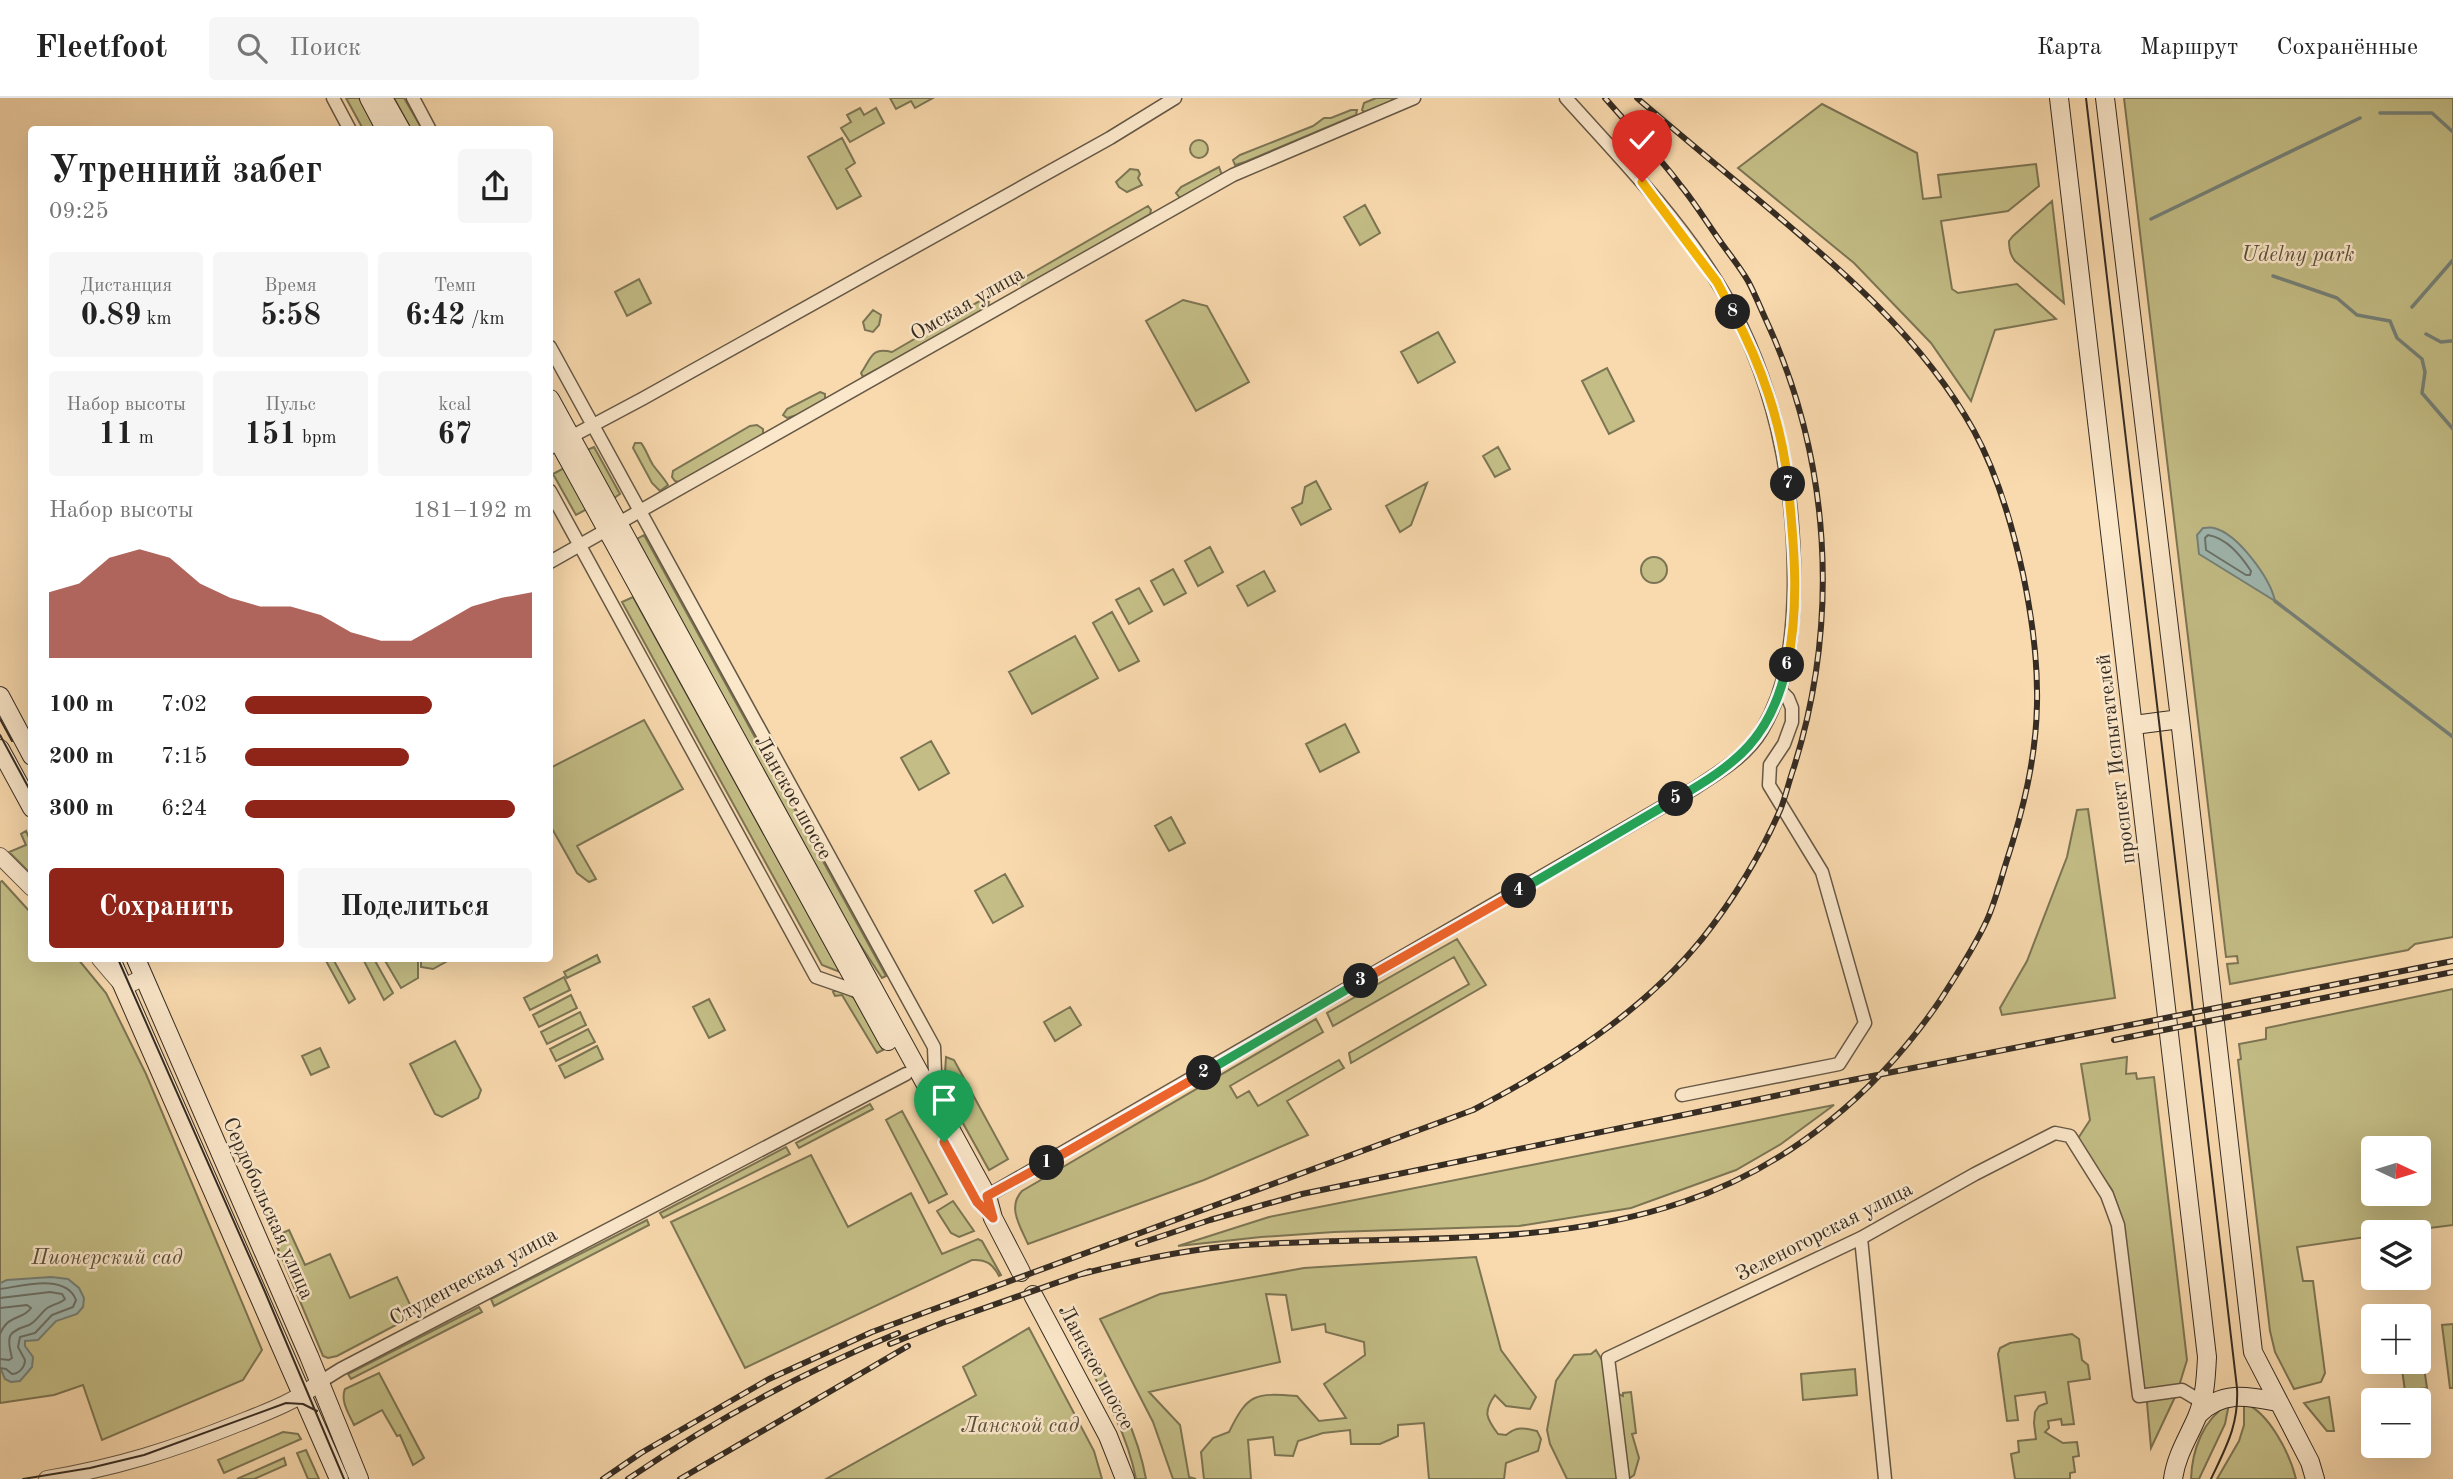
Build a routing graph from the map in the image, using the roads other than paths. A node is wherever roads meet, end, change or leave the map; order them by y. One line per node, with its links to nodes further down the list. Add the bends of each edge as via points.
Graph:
1 (333, 98): 10 (street)
2 (369, 98): 11 (main road)
3 (383, 98): 12 (main road)
4 (412, 98): 13 (street)
5 (1175, 98): 16 (street)
6 (1414, 98): 19 (street, Омская улица, via 1233,175)
7 (1566, 98): 23 (street, via 1653,194 1717,282 1748,340 1770,400 1787,473 1794,545 1793,609)
8 (2059, 98): 27 (main road, проспект Испытателей)
9 (2105, 98): 25 (main road)
10 (348, 126)
11 (384, 126)
12 (399, 126)
13 (428, 126)
14 (553, 353): 16 (street)
15 (553, 414): 17 (main road, Ланское шоссе)
16 (592, 426): 17 (street); 19 (street)
17 (559, 443): 20 (main road, Ланское шоссе)
18 (553, 496): 21 (street)
19 (640, 512): 20 (street, Омская улица); 43 (street, via 934,1047)
20 (613, 528): 21 (street, Омская улица); 40 (main road, Ланское шоссе); 43 (main road, Ланское шоссе)
21 (580, 546): 22 (street, Омская улица); 40 (street, via 816,977)
22 (553, 560)
23 (1781, 691): 26 (street); 29 (street, via 1792,708)
24 (0, 696): 28 (main road)
25 (2180, 719): 27 (main road); 51 (main road, via 2253,1352)
26 (1765, 724): 29 (street); 44 (street, via 1733,763 1695,788)
27 (2134, 725): 52 (main road, проспект Испытателей, via 2207,1357)
28 (28, 744)
29 (1784, 744): 42 (street, via 1770,765 1769,785 1822,872 1864,1023 1839,1064)
30 (28, 746): 31 (street)
31 (2, 752): 32 (main road)
32 (28, 801)
33 (0, 856): 34 (street)
34 (28, 884)
35 (103, 962): 39 (street, Сердобольская улица)
36 (112, 962): 39 (main road)
37 (137, 962): 38 (main road, Сердобольская улица)
38 (144, 977): 39 (street); 49 (main road, Сердобольская улица)
39 (124, 987): 50 (main road, Сердобольская улица)
40 (862, 993): 41 (main road, Ланское шоссе)
41 (906, 1074): 45 (main road, Ланское шоссе, via 977,1202); 49 (street, Студенческая улица)
42 (1682, 1095)
43 (936, 1103): 44 (main road, Ланское шоссе)
44 (987, 1196): 45 (main road, Ланское шоссе)
45 (993, 1218): 47 (main road, Ланское шоссе)
46 (1861, 1238): 52 (street, Зеленогорская улица, via 2055,1133 2070,1136 2107,1195 2118,1225 2139,1396 2182,1390); 57 (street, Зеленогорская улица, via 1608,1358); 58 (street)
47 (1021, 1272)
48 (1033, 1295): 53 (main road, Ланское шоссе, via 1108,1436)
49 (320, 1382): 50 (street, Студенческая улица); 56 (main road, Сердобольская улица)
50 (303, 1394): 54 (street, Студенческая улица, via 159,1454); 55 (main road, Сердобольская улица)
51 (2278, 1402): 52 (main road, via 2231,1396); 60 (main road)
52 (2200, 1408): 59 (main road)
53 (1119, 1473)
54 (47, 1479)
55 (339, 1479)
56 (359, 1479)
57 (1623, 1479)
58 (1885, 1479)
59 (2173, 1479)
60 (2315, 1479)

